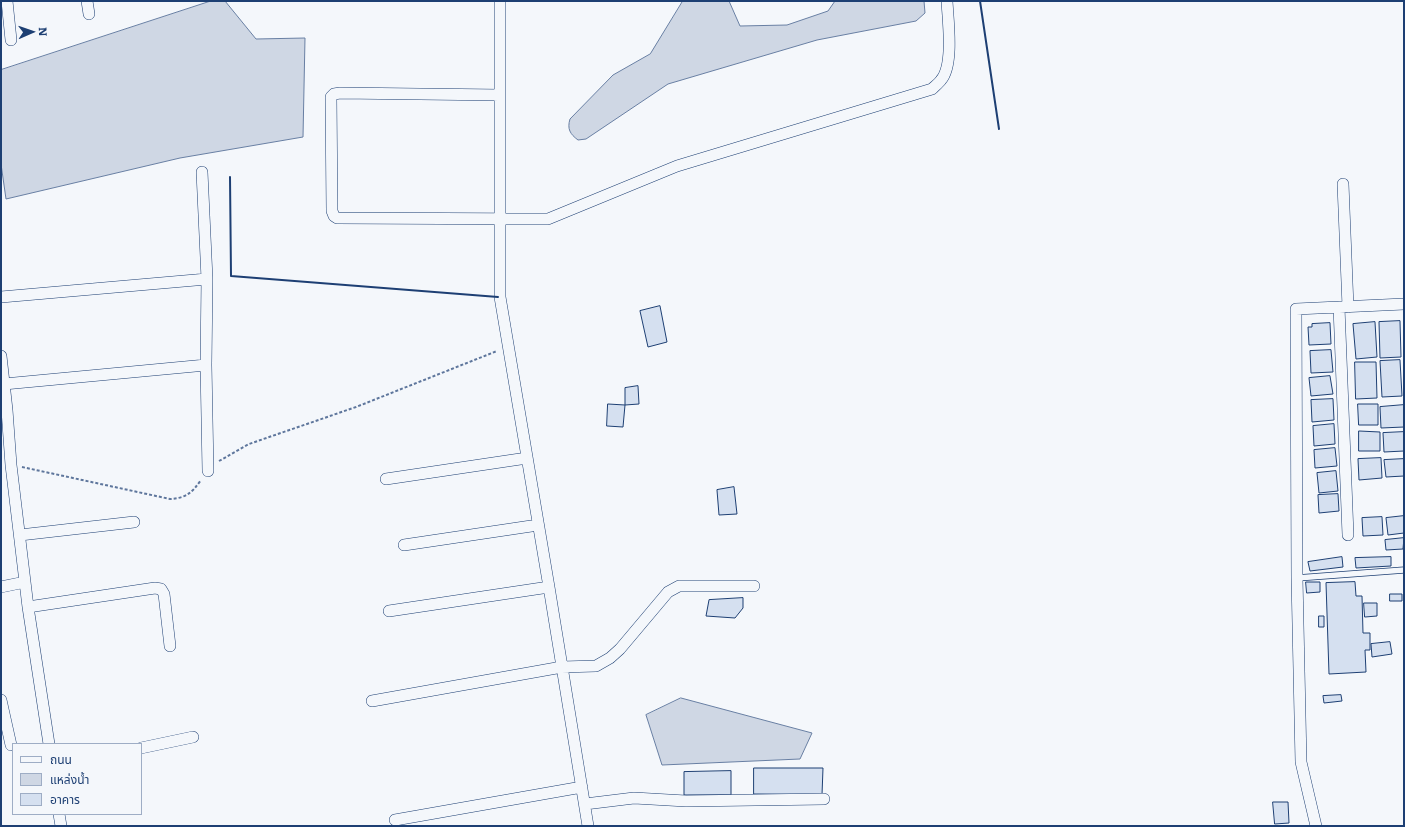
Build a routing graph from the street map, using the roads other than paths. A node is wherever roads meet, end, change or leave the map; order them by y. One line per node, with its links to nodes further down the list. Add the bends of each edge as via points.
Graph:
1 (7, 1): 6 (street)
2 (87, 1): 5 (street)
3 (500, 1): 7 (street)
4 (947, 1): 10 (street, via 949,59 942,80 932,89 676,166 548,219)
5 (89, 14)
6 (11, 40)
7 (500, 95): 10 (street); 10 (street, via 340,93 331,97 334,216)
8 (202, 172): 11 (street)
9 (1343, 184): 14 (street)
10 (500, 219): 19 (street, via 500,297)
11 (207, 278): 12 (street); 16 (street)
12 (1, 297)
13 (1404, 304): 14 (street)
14 (1344, 307): 25 (street); 28 (street, via 1296,309)
15 (1, 356): 17 (street)
16 (206, 365): 17 (street); 20 (street)
17 (4, 384): 18 (street)
18 (4, 411): 24 (street)
19 (527, 458): 21 (street); 23 (street)
20 (208, 471)
21 (386, 479)
22 (134, 522): 24 (street)
23 (538, 525): 26 (street); 32 (street)
24 (20, 535): 29 (street)
25 (1348, 535)
26 (404, 545)
27 (1404, 570): 28 (lane)
28 (1297, 578): 50 (street, via 1301,762)
29 (25, 582): 31 (street); 33 (street)
30 (754, 586): 36 (street, via 679,586 668,592 610,658 596,666)
31 (1, 587)
32 (549, 588): 34 (street); 36 (street)
33 (28, 607): 35 (street, via 161,589 164,594); 40 (street)
34 (389, 611)
35 (170, 646)
36 (562, 667): 38 (street); 43 (street)
37 (1, 700): 41 (street)
38 (372, 701)
39 (193, 737): 42 (street)
40 (49, 743)
41 (11, 745)
42 (142, 748)
43 (582, 787): 45 (street); 47 (street)
44 (824, 799): 45 (street, via 686,801 634,798)
45 (585, 804): 49 (street)
46 (59, 815): 48 (street)
47 (395, 820)
48 (61, 826)
49 (588, 826)
50 (1316, 826)

